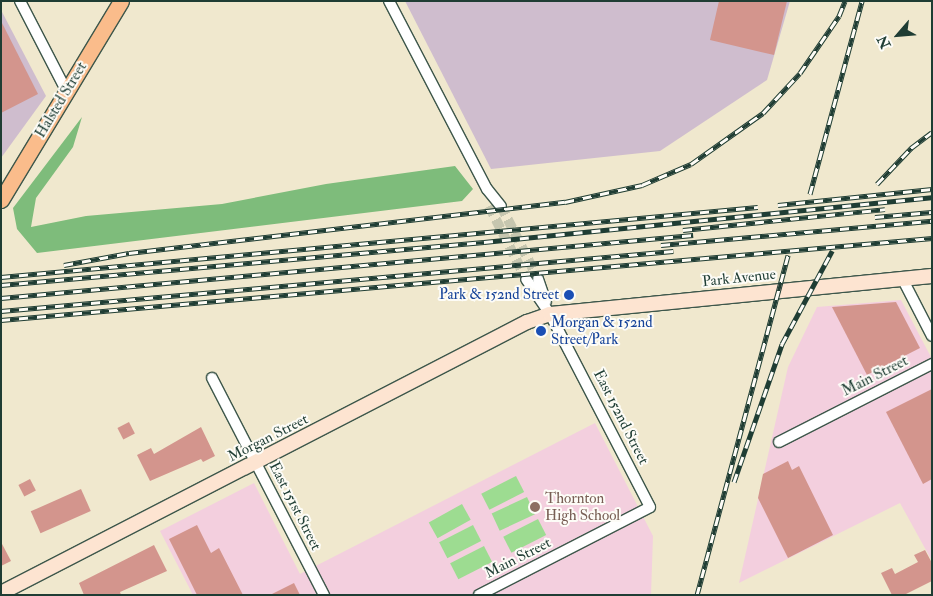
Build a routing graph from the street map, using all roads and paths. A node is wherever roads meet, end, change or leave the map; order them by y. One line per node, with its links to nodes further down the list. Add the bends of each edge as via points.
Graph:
1 (20, 1): 4 (street)
2 (121, 1): 4 (main road, Halsted Street)
3 (389, 1): 5 (street)
4 (67, 92): 6 (main road, Halsted Street)
5 (487, 189): 7 (street); 8 (street)
6 (1, 200)
7 (489, 206)
8 (501, 206)
9 (932, 276): 11 (street, Park Avenue)
10 (538, 278): 13 (street, East 152nd Street)
11 (902, 278): 13 (street, Park Avenue); 14 (street)
12 (526, 279): 13 (street, East 152nd Street)
13 (550, 314): 18 (street, Morgan Street, via 527,322); 19 (street, East 152nd Street)
14 (932, 336)
15 (932, 364): 17 (street, Main Street)
16 (212, 378): 18 (street, East 151st Street)
17 (779, 442)
18 (256, 462): 20 (street, Morgan Street); 21 (street, East 151st Street)
19 (650, 507): 22 (street, Main Street)
20 (1, 593)
21 (324, 595)
22 (479, 595)

